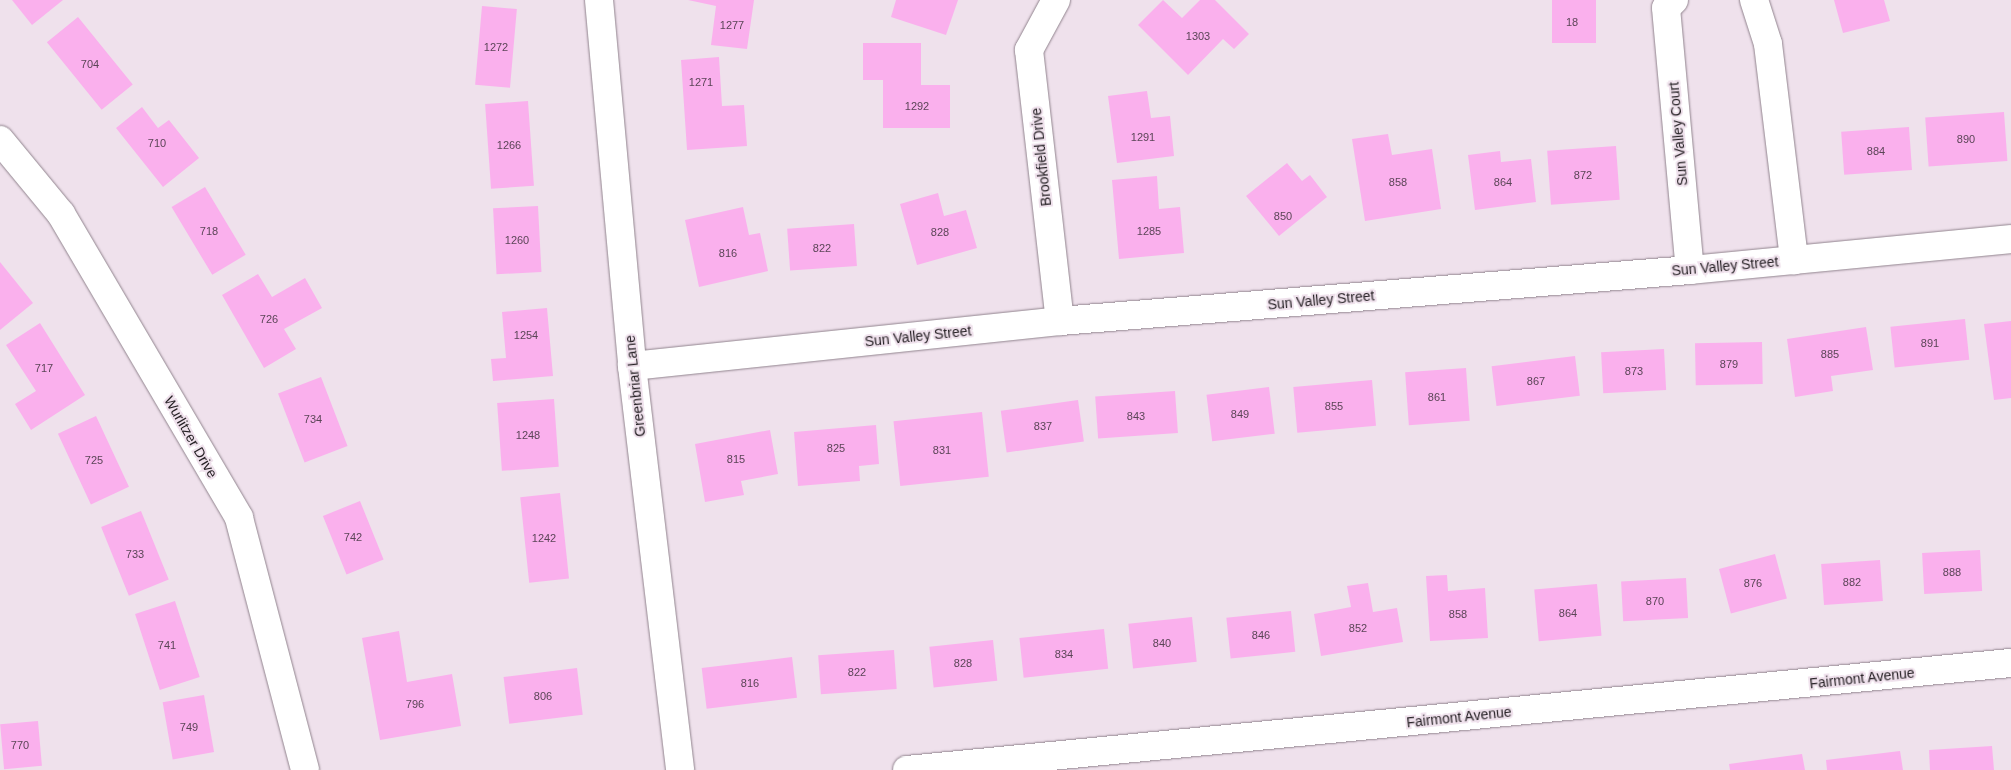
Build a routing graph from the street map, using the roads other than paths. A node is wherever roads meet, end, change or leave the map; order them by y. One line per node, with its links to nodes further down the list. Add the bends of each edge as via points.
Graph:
1 (599, 0): 10 (street, Greenbriar Lane)
2 (1056, 0): 9 (street, Brookfield Drive, via 1029,50)
3 (1674, 0): 8 (street, Sun Valley Court, via 1666,8)
4 (1754, 0): 7 (street, via 1768,44)
5 (0, 140): 12 (street, Wurlitzer Drive, via 61,214 239,518)
6 (2011, 239): 7 (street, Sun Valley Street)
7 (1794, 260): 8 (street, Sun Valley Street)
8 (1690, 270): 9 (street, Sun Valley Street)
9 (1060, 321): 10 (street, Sun Valley Street)
10 (632, 366): 13 (street, Greenbriar Lane)
11 (2011, 663): 14 (street, Fairmont Avenue)
12 (305, 770)
13 (680, 770)
14 (908, 770)

